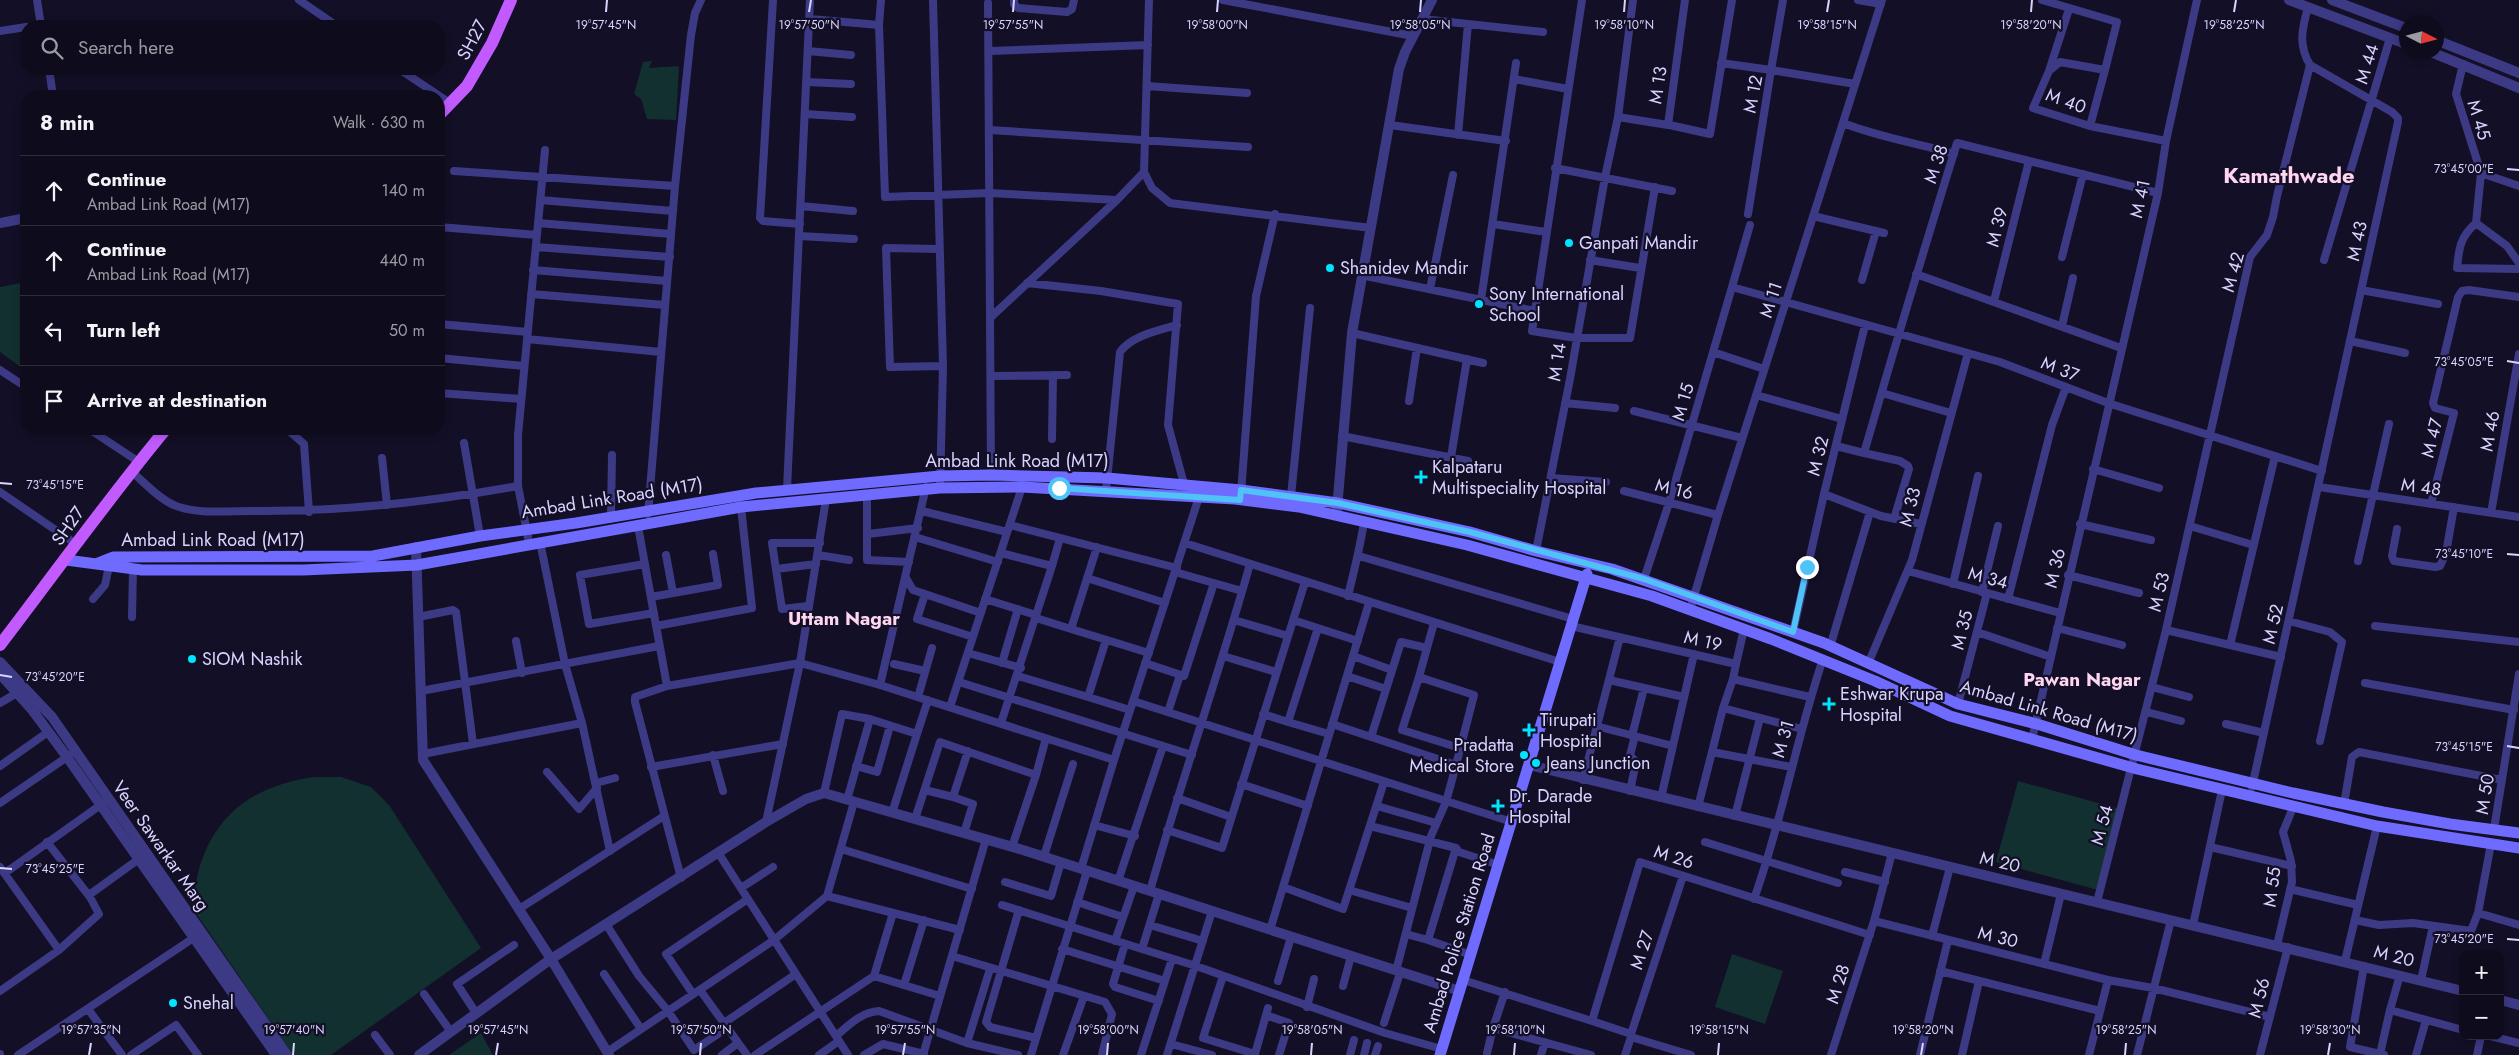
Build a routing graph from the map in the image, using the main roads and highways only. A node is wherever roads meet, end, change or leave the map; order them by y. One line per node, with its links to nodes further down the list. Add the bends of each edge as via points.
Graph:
1 (511, 0): 2 (main road, SH27 / SH27, via 492,44 467,86)
2 (445, 108)
3 (161, 435): 7 (main road, SH27 / SH27)
4 (792, 489): 5 (main road, Ambad Link Road (M17), via 940,476 991,475 1184,484); 6 (main road); 8 (main road, Ambad Link Road (M17), via 480,536 373,556 113,558)
5 (1241, 495): 6 (main road, Ambad Link Road (M17), via 1199,497 1022,486 940,488); 9 (main road, Ambad Link Road (M17), via 1291,496 1338,503 1470,532); 10 (main road, Ambad Link Road (M17), via 1466,545)
6 (797, 501): 8 (main road, Ambad Link Road (M17), via 741,507 417,565 303,570 133,569)
7 (66, 560): 8 (main road); 11 (main road, SH27 / SH27)
8 (95, 564)
9 (1590, 564): 10 (main road, Ambad Police Station Road); 12 (main road, Ambad Link Road (M17), via 1644,579 1793,632 1958,704 2037,724 2136,755 2344,804)
10 (1585, 579): 14 (main road, Ambad Link Road (M17), via 1652,596 1744,629 1875,681 1950,716 2222,790 2377,826); 16 (main road, Ambad Police Station Road)
11 (0, 645)
12 (2494, 829): 13 (main road, Ambad Link Road (M17)); 14 (main road)
13 (2519, 833)
14 (2491, 844): 15 (main road, Ambad Link Road (M17))
15 (2519, 848)
16 (1441, 1052)

